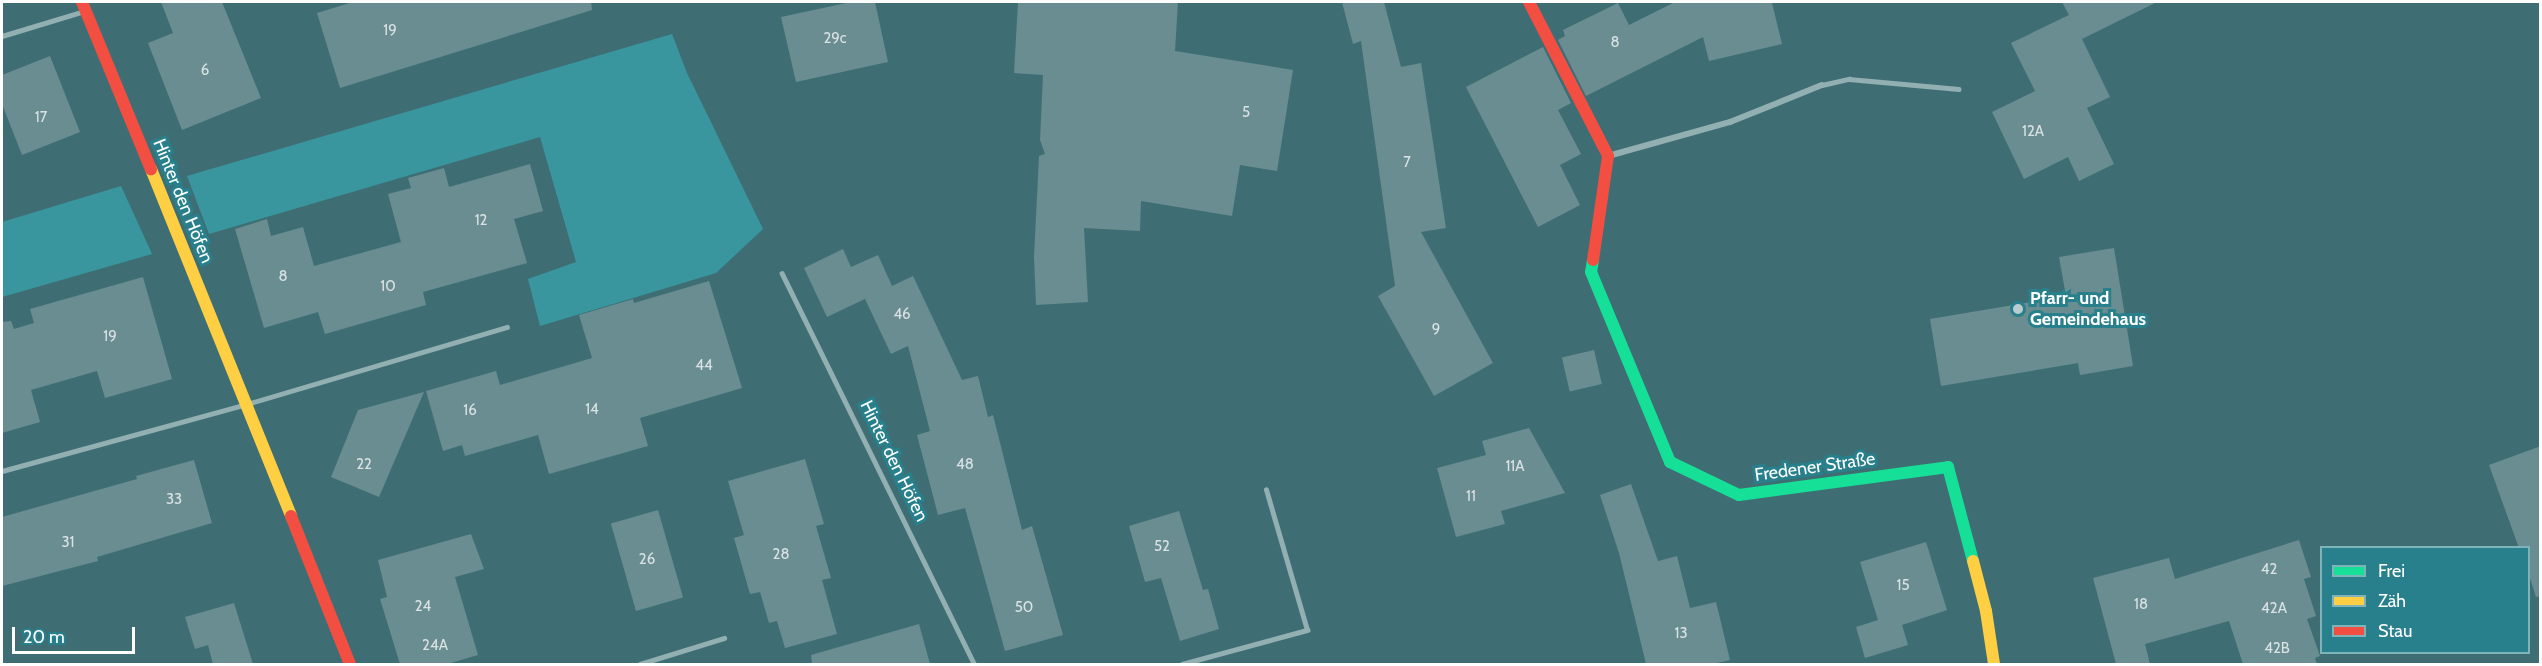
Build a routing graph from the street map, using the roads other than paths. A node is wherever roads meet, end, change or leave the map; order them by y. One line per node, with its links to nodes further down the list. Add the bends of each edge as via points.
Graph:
1 (1529, 2): 6 (street)
2 (84, 6): 3 (lane, Hinter den Höfen); 9 (street, Hinter den Höfen)
3 (2, 36)
4 (1822, 85): 5 (lane, via 1850,79); 6 (street, via 1730,122)
5 (1959, 89)
6 (1608, 156): 17 (street, Fredener Straße, via 1591,272 1670,462 1739,495 1948,467 1986,611)
7 (782, 273): 15 (lane, Hinter den Höfen)
8 (507, 327): 9 (lane)
9 (247, 404): 10 (lane); 13 (street, Hinter den Höfen)
10 (2, 471)
11 (1266, 490): 16 (lane, via 1307,630)
12 (724, 638): 14 (lane)
13 (350, 664)
14 (640, 664)
15 (974, 664)
16 (1182, 664)
17 (1994, 664)

